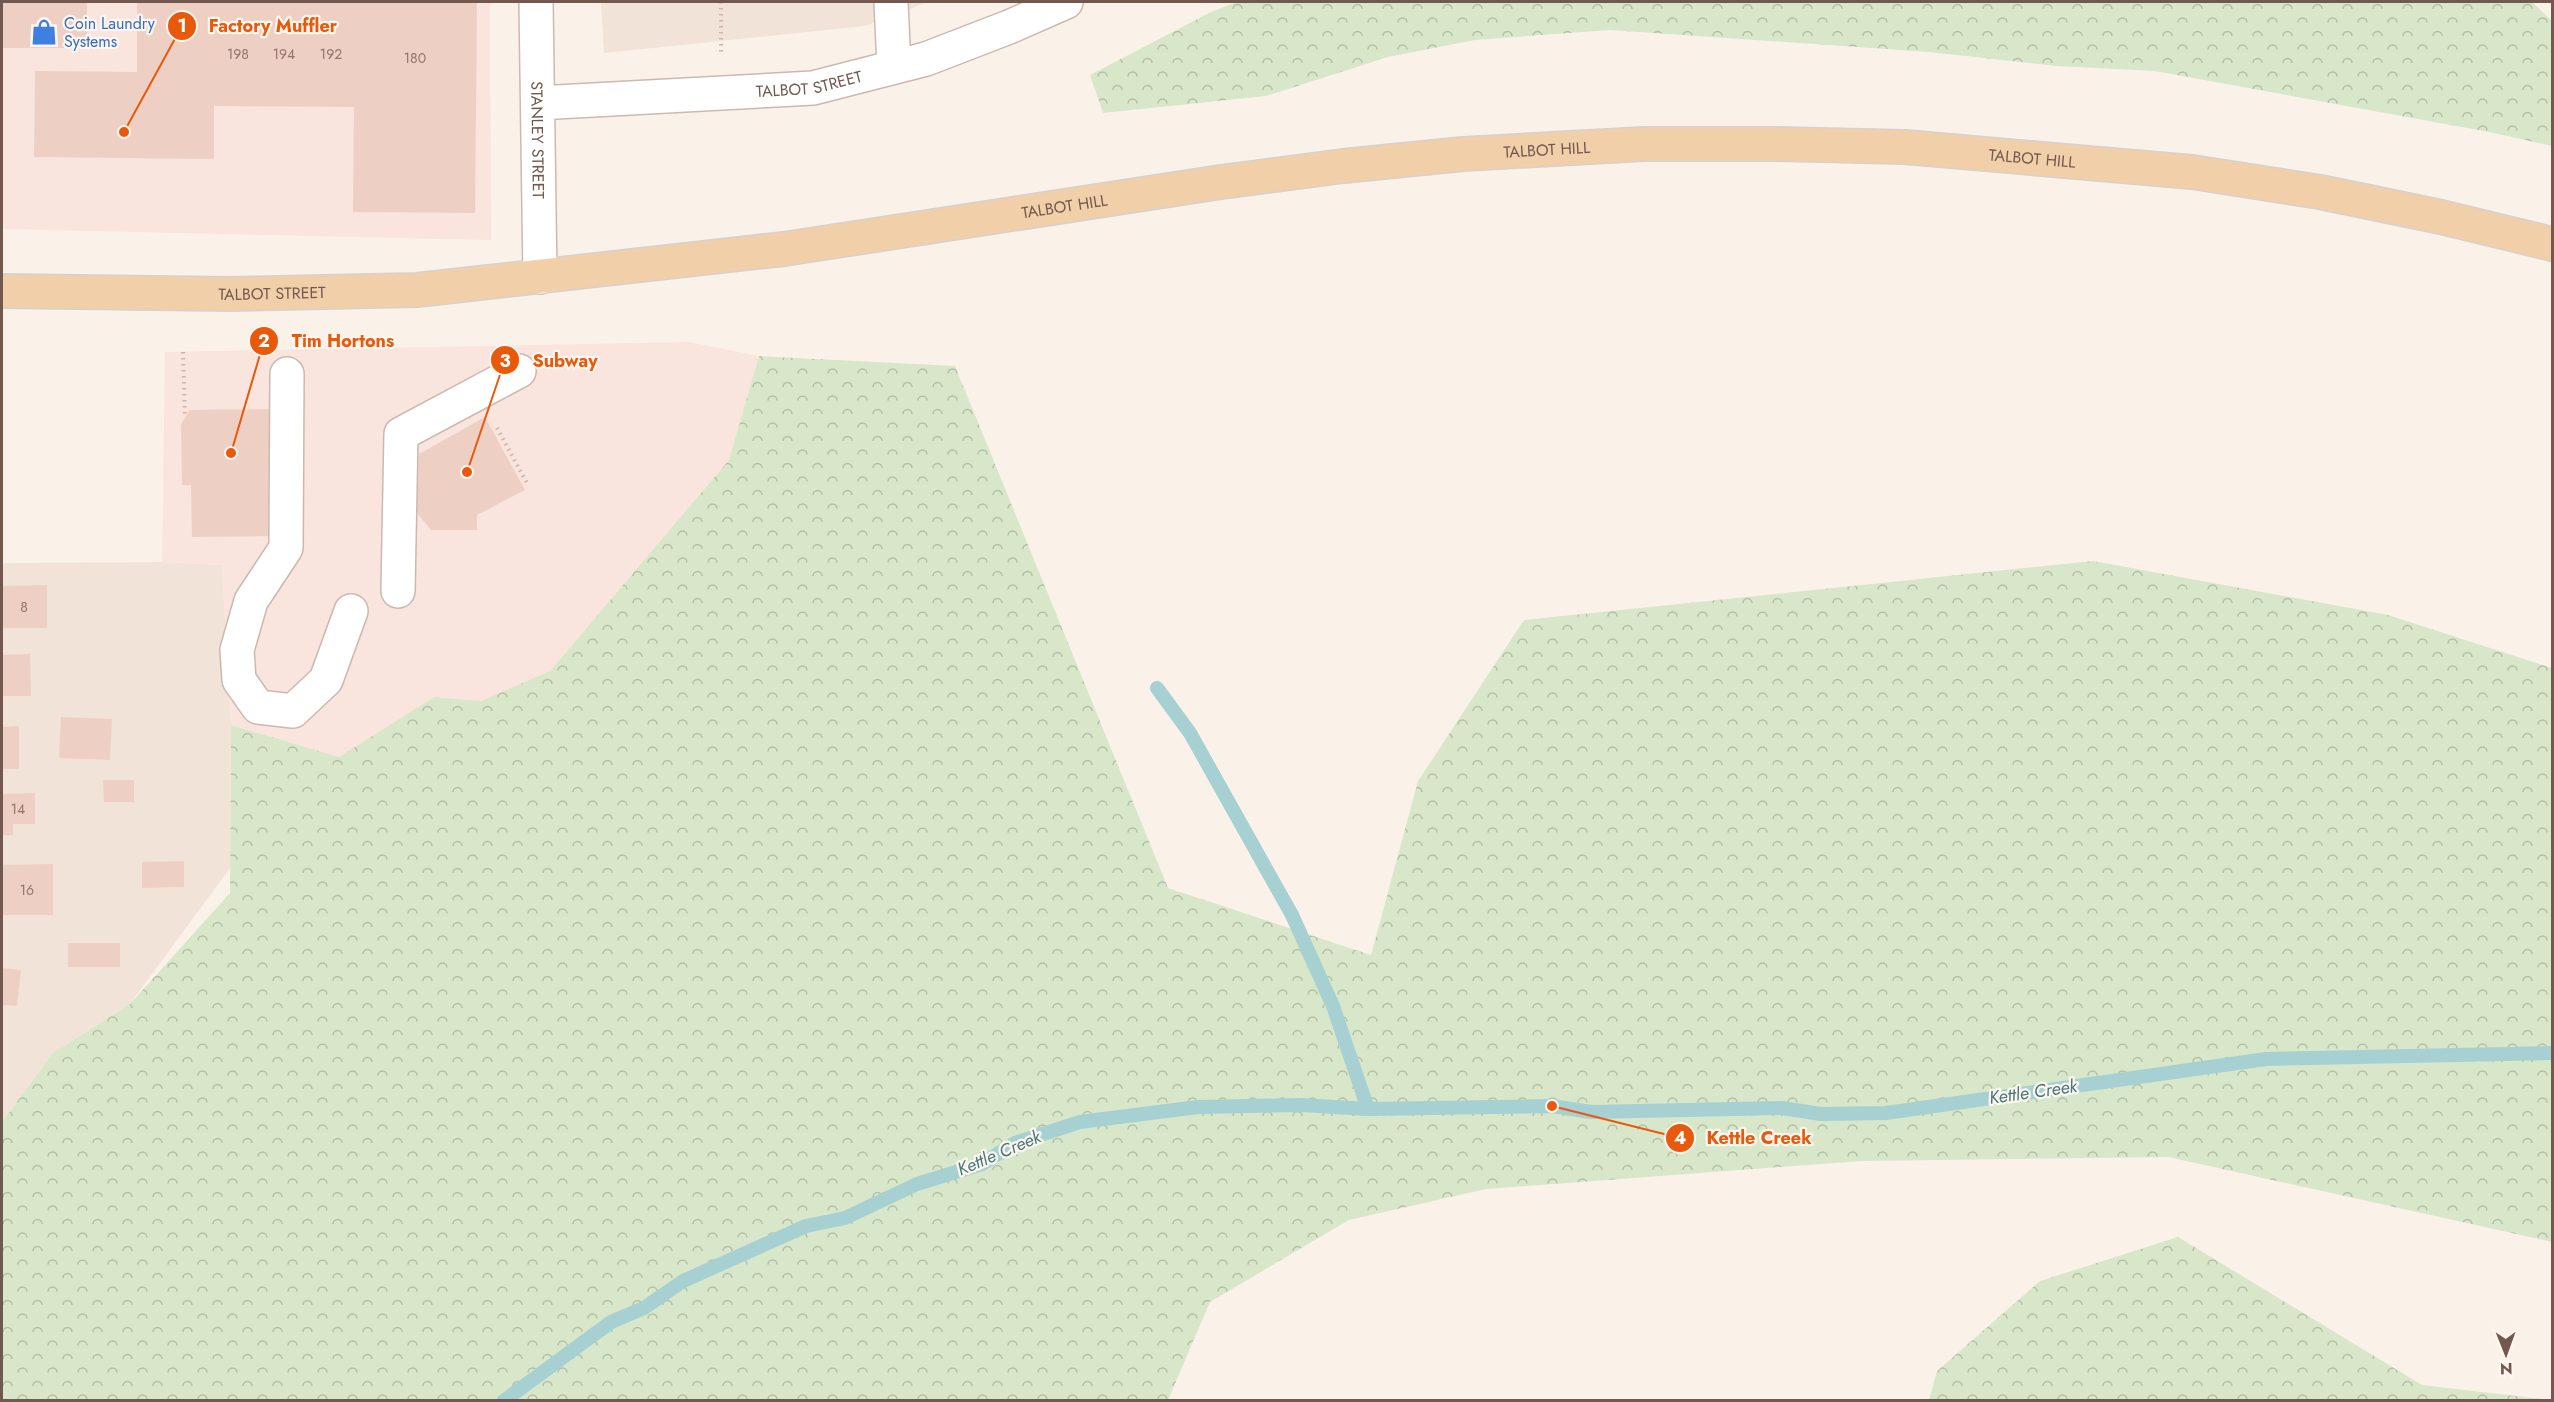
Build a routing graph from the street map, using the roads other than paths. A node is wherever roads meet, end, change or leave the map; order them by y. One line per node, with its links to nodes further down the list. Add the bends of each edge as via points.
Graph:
1 (536, 2): 5 (street, STANLEY STREET)
2 (891, 2): 4 (street)
3 (1066, 2): 4 (street, TALBOT STREET, via 926,59)
4 (894, 66): 5 (street, TALBOT STREET, via 813,88)
5 (538, 103): 7 (street, STANLEY STREET)
6 (2553, 244): 7 (main road, TALBOT HILL, via 2441,216 2192,172 1905,147 1644,144 1463,154 1343,166 783,249)
7 (540, 277): 8 (main road, TALBOT STREET, via 417,290 321,293)
8 (2, 291)
9 (519, 371): 11 (street, via 401,434)
10 (287, 374): 12 (street, via 286,548 251,601 237,650 239,680 258,707 293,711 326,680)
11 (398, 591)
12 (351, 611)

